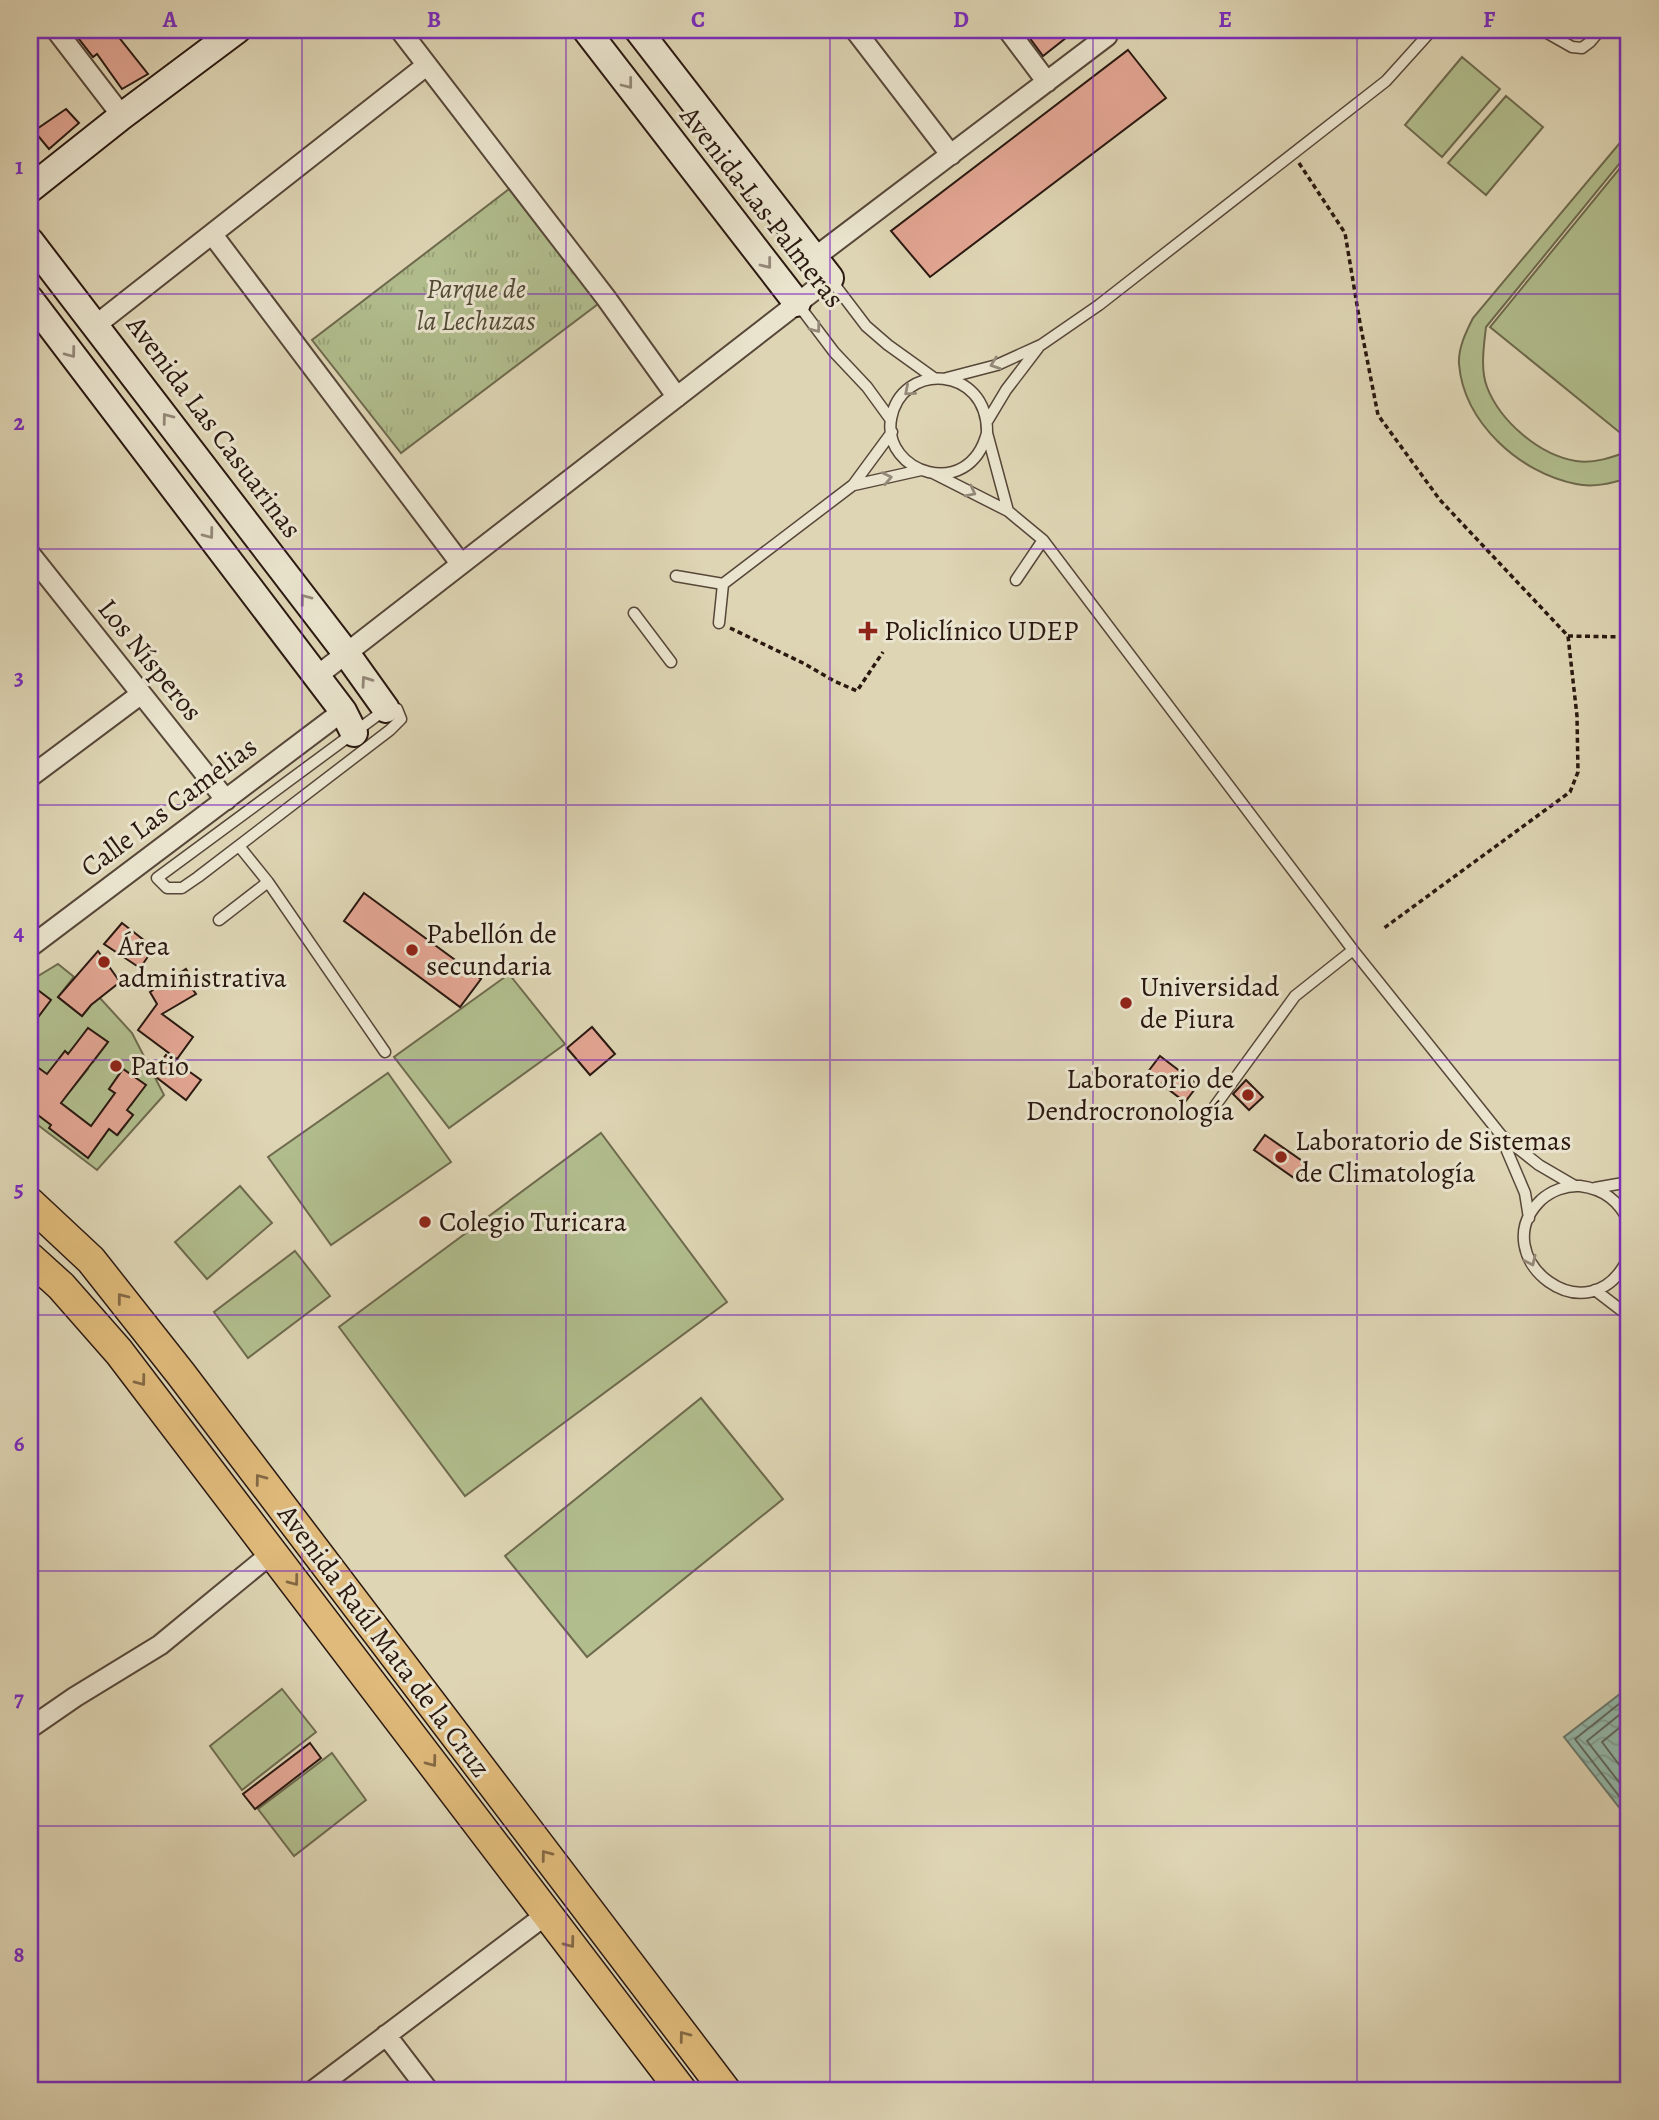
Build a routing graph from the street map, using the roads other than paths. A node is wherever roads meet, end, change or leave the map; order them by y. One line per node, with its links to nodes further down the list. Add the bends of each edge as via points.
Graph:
1 (56, 30): 14 (street)
2 (237, 30): 14 (street)
3 (400, 30): 12 (street)
4 (586, 30): 21 (street, Avenida Las Palmeras, one-way to 21)
5 (638, 30): 19 (street, Avenida Las Palmeras)
6 (855, 30): 15 (street)
7 (1008, 30): 13 (street)
8 (1432, 30): 23 (lane, via 1387,81)
9 (1542, 30): 10 (lane, via 1582,48)
10 (1600, 30)
11 (1107, 36): 13 (street)
12 (427, 65): 17 (street); 26 (street)
13 (1047, 82): 15 (street)
14 (122, 116): 16 (street)
15 (951, 155): 19 (street)
16 (30, 190)
17 (212, 234): 22 (street); 37 (street)
18 (30, 240): 22 (street, Avenida Las Casuarinas)
19 (822, 268): 21 (street); 24 (lane, Avenida Las Palmeras, via 866,326)
20 (30, 299): 45 (street, one-way to 45)
21 (797, 303): 26 (street); 27 (lane, Avenida Las Palmeras, one-way to 27)
22 (96, 325): 43 (street, Avenida Las Casuarinas, one-way to 22)
23 (1041, 345): 25 (lane, one-way to 25, via 996,365); 28 (lane)
24 (934, 378): 25 (lane); 27 (lane, one-way to 27, via 911,387)
25 (947, 378): 28 (lane, via 970,388)
26 (677, 397): 37 (street)
27 (891, 419): 29 (lane)
28 (988, 421): 30 (lane)
29 (892, 432): 31 (lane, via 901,455); 33 (lane)
30 (988, 433): 32 (lane, via 969,465); 34 (lane)
31 (921, 470): 32 (lane); 33 (lane, one-way to 31)
32 (933, 474): 34 (lane, one-way to 34)
33 (853, 485): 40 (lane)
34 (1008, 511): 35 (lane)
35 (1043, 540): 39 (lane); 55 (lane)
36 (30, 554): 46 (street, Los Nísperos)
37 (461, 564): 43 (street)
38 (677, 576): 40 (lane)
39 (1016, 580)
40 (723, 584): 42 (lane)
41 (634, 613): 44 (lane)
42 (719, 623)
43 (346, 653): 45 (street); 47 (street, Avenida Las Casuarinas, one-way to 43)
44 (671, 662)
45 (317, 676): 48 (street)
46 (141, 694): 49 (street); 50 (street, Los Nísperos)
47 (386, 709): 48 (lane); 51 (lane, via 397,709 401,719 390,730)
48 (348, 722): 50 (street, Calle Las Camelias); 51 (lane, via 157,878 167,888 182,888)
49 (30, 777)
50 (226, 800): 54 (street, Calle Las Camelias)
51 (239, 846): 52 (lane)
52 (268, 882): 53 (lane); 56 (lane)
53 (219, 920)
54 (30, 947)
55 (1353, 950): 57 (lane, via 1295,996); 58 (lane)
56 (385, 1052)
57 (1215, 1106)
58 (1501, 1135): 60 (lane); 63 (lane, via 1522,1184)
59 (1629, 1182): 61 (lane)
60 (1575, 1186): 61 (lane); 63 (lane, via 1543,1199)
61 (1593, 1188): 64 (lane, via 1615,1200)
62 (30, 1203): 77 (main road, Avenida Raúl Mata de la Cruz, one-way to 62, via 100,1270)
63 (1529, 1218): 68 (lane, one-way to 68, via 1525,1248 1539,1275 1564,1291)
64 (1629, 1222)
65 (1629, 1256): 67 (lane)
66 (30, 1258): 70 (main road, Avenida Raúl Mata de la Cruz, one-way to 70, via 119,1352)
67 (1627, 1271): 68 (lane)
68 (1595, 1290): 69 (lane)
69 (1621, 1310)
70 (272, 1553): 71 (street, via 160,1645); 72 (main road, Avenida Raúl Mata de la Cruz, one-way to 72)
71 (30, 1728)
72 (547, 1914): 73 (street, via 399,2016); 76 (main road, Avenida Raúl Mata de la Cruz, one-way to 76)
73 (386, 2035): 74 (street); 75 (street)
74 (314, 2090)
75 (429, 2090)
76 (681, 2090)
77 (725, 2090)

